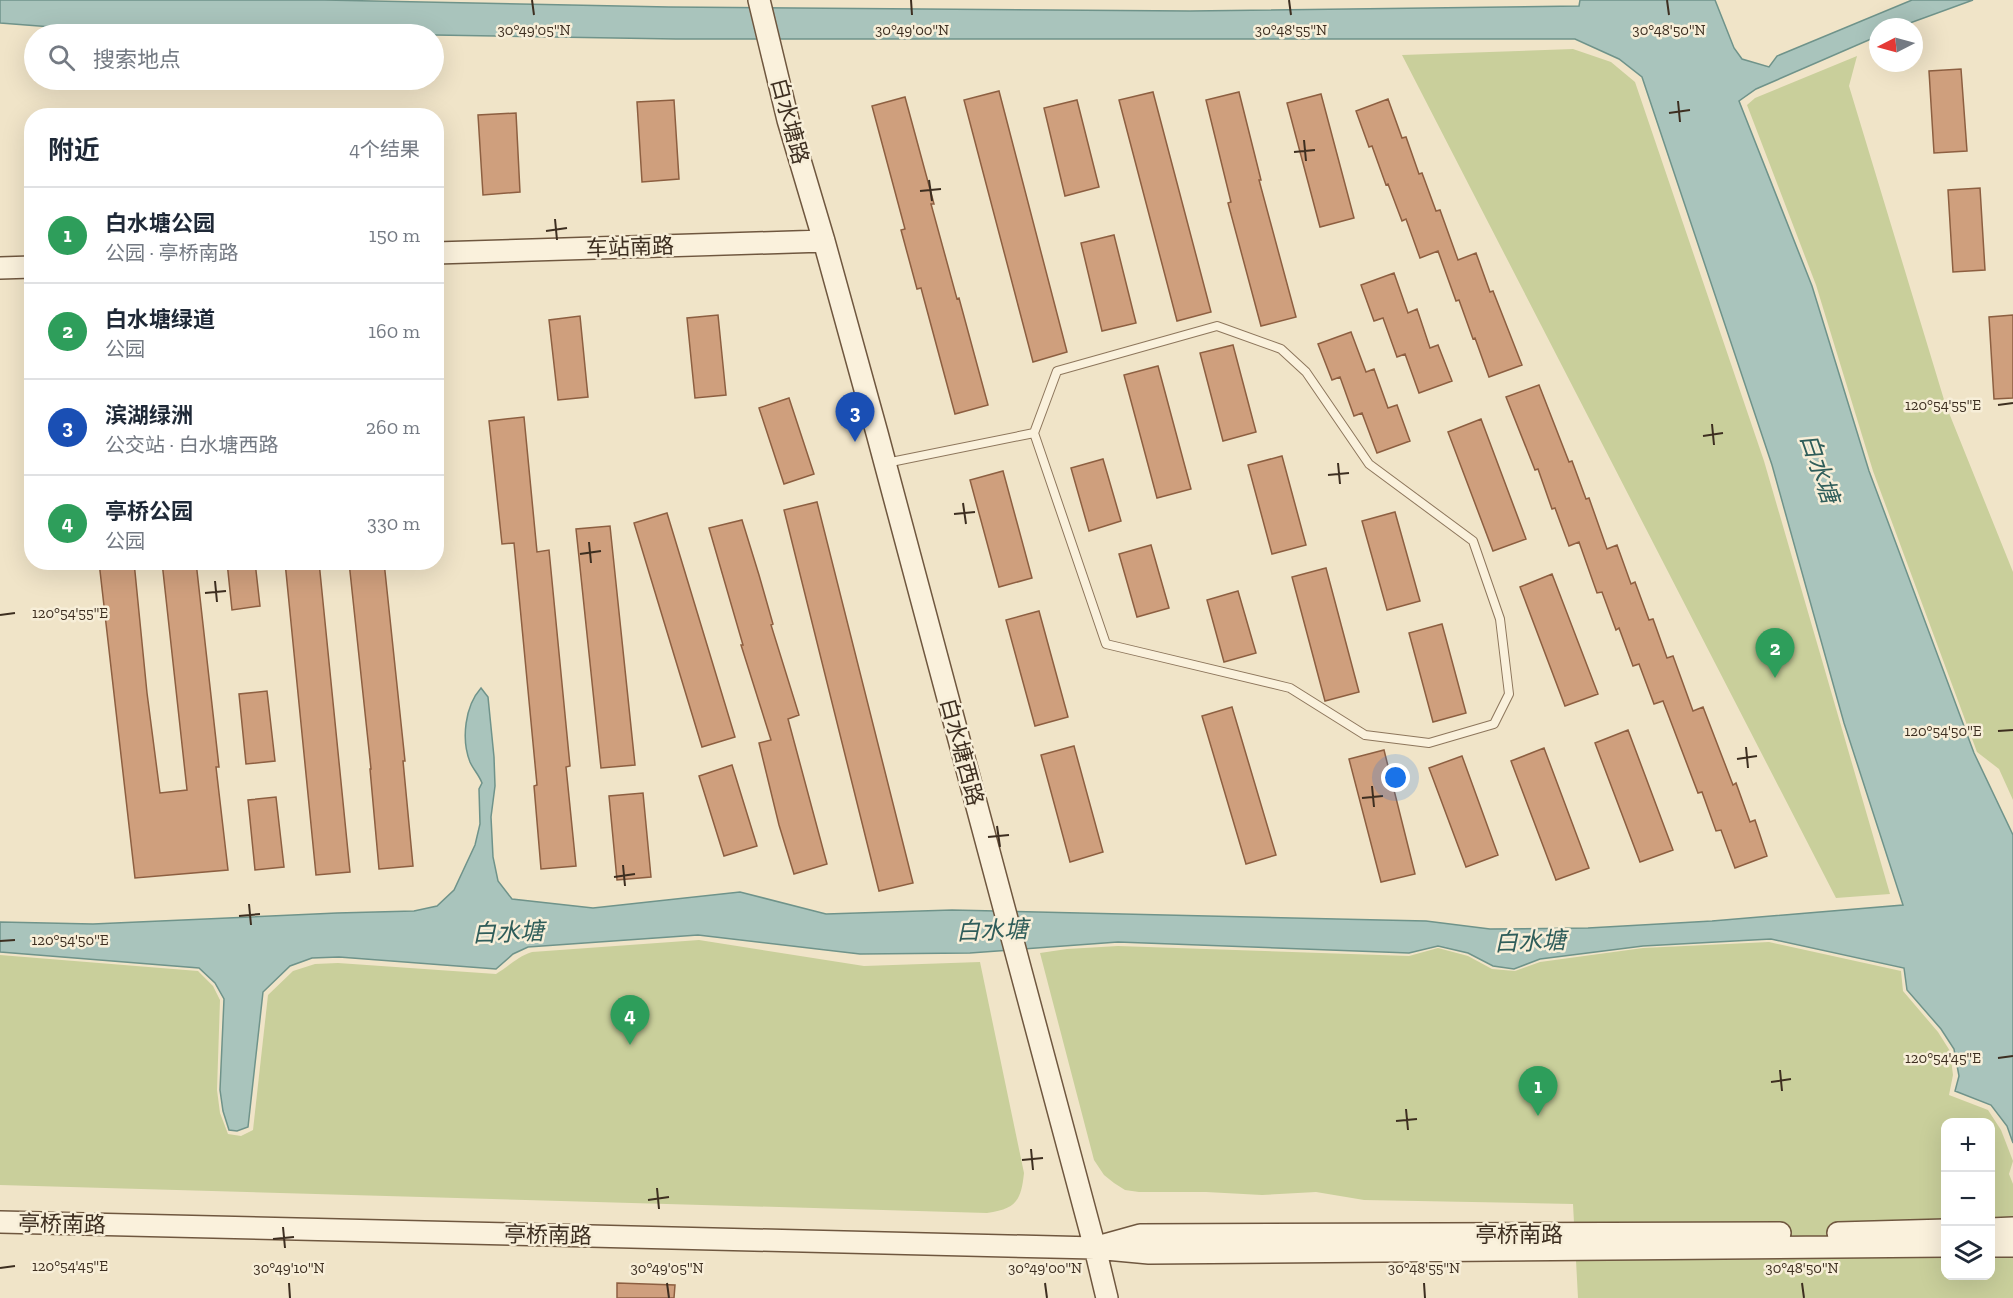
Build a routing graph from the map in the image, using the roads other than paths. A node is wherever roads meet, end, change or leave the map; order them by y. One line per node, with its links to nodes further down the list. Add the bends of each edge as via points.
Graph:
1 (759, 0): 2 (street, 白水塘路, via 788,120)
2 (824, 241): 3 (street, 车站南路); 7 (street, 白水塘西路)
3 (444, 254)
4 (24, 267): 5 (street)
5 (0, 268)
6 (1034, 433): 6 (lane, via 1106,644 1290,688 1365,735 1429,743 1494,724 1509,694 1500,619 1473,541 1369,464 1306,372 1281,349 1217,326 1057,371); 7 (lane)
7 (885, 463): 11 (street, 白水塘西路)
8 (0, 1222): 11 (street, 亭桥南路)
9 (1941, 1230): 11 (street, 亭桥南路, via 1140,1235)
10 (1941, 1246): 11 (street, 亭桥南路, via 1161,1253)
11 (1095, 1248): 12 (street, 白水塘西路)
12 (1107, 1298)

